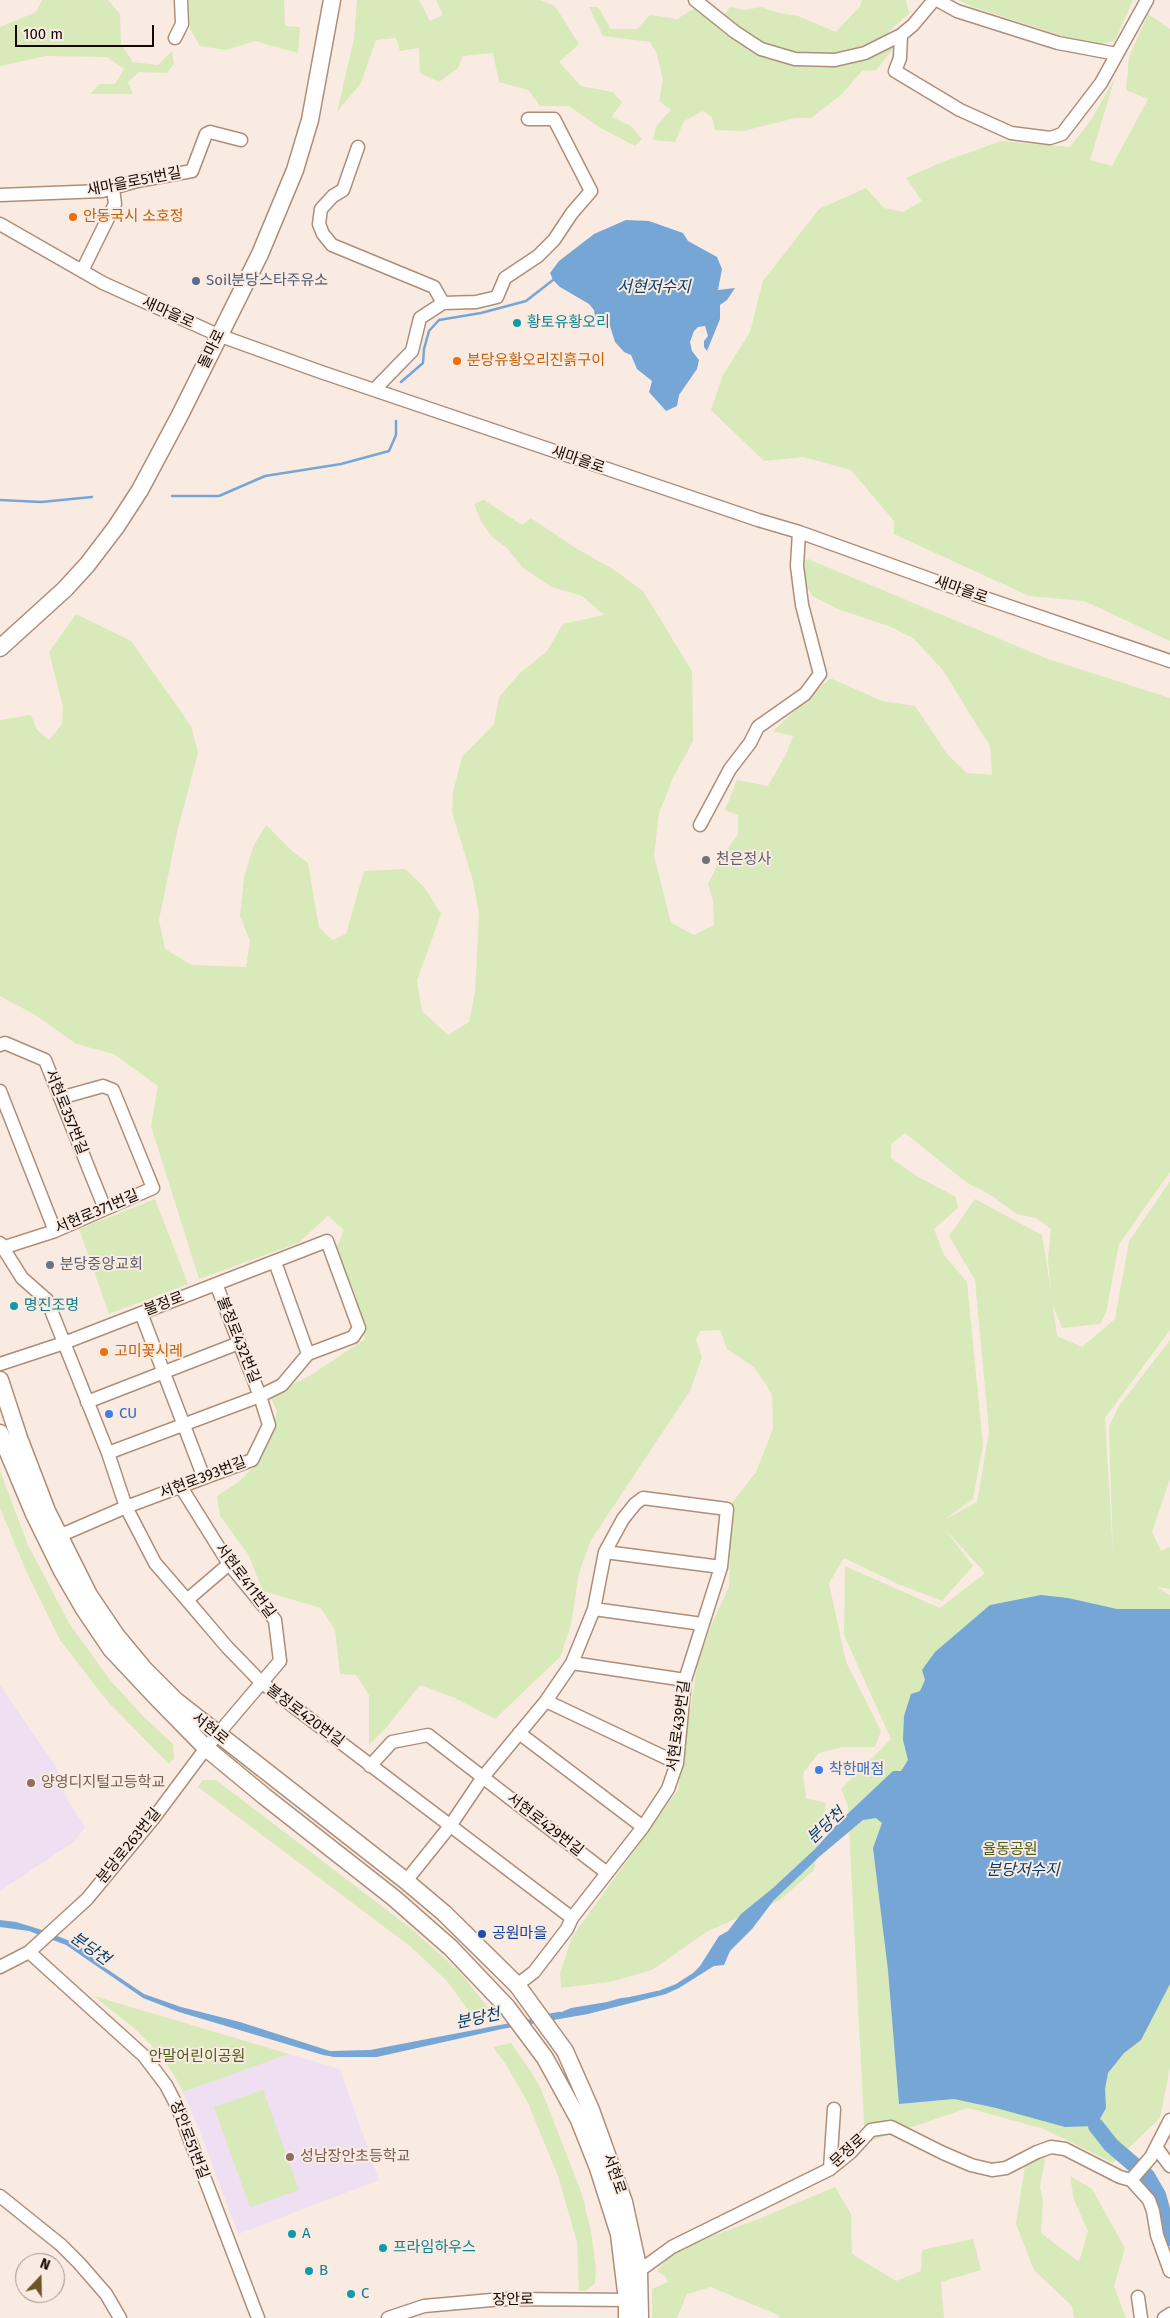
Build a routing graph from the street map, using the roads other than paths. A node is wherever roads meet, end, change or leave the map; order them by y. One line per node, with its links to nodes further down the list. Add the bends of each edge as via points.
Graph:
1 (181, 0): 7 (street, via 182,24)
2 (332, 0): 17 (main road, 돌마로, via 310,120 295,170 260,254)
3 (695, 0): 6 (street, via 762,49 795,59 835,60 866,53)
4 (936, 0): 6 (street); 8 (street, via 957,11 1058,43)
5 (1147, 0): 8 (street)
6 (901, 35): 8 (street, via 900,58 895,71 960,110 1011,133 1050,138 1062,134 1101,83)
7 (176, 38)
8 (1117, 54)
9 (528, 119): 16 (street, via 554,119 591,191 554,240 538,256 505,278 497,297 476,302)
10 (241, 140): 12 (street, 새마을로51번길, via 210,132 206,134 192,171)
11 (358, 147): 16 (street, via 343,190 321,209 319,224 323,234 332,245 434,287)
12 (113, 189): 13 (street, 새마을로51번길); 15 (street, via 115,204)
13 (0, 195)
14 (0, 224): 15 (street, 새마을로)
15 (82, 271): 17 (street, 새마을로)
16 (443, 303): 18 (street, via 420,318 412,351)
17 (218, 335): 18 (street, 새마을로); 20 (main road, 돌마로, via 160,454 116,527 65,589)
18 (374, 390): 19 (street, 새마을로)
19 (799, 532): 21 (street, 새마을로); 22 (street, via 796,566 802,605 820,674 800,698 758,727 750,744 730,769)
20 (0, 648)
21 (1170, 661)
22 (700, 825)
23 (0, 1044): 25 (street, 서현로357번길, via 6,1043 45,1060)
24 (0, 1091): 27 (street)
25 (60, 1098): 26 (street, 서현로357번길); 26 (street, 서현로371번길, via 103,1086 113,1090 153,1188)
26 (105, 1209): 27 (street, 서현로371번길)
27 (55, 1231): 28 (street, 서현로371번길)
28 (1, 1245): 32 (street, 불정로420번길, via 22,1278 47,1300)
29 (275, 1262): 30 (street, 불정로); 34 (street); 34 (street, 불정로, via 327,1241 359,1328 353,1337)
30 (216, 1284): 31 (street, 불정로); 33 (street, 불정로432번길)
31 (141, 1313): 32 (street, 불정로); 36 (street)
32 (64, 1343): 35 (street, 불정로); 39 (street, 불정로420번길)
33 (239, 1343): 36 (street); 38 (street, 불정로432번길)
34 (308, 1354): 38 (street, via 282,1385)
35 (0, 1364)
36 (164, 1373): 39 (street); 40 (street)
37 (0, 1380): 46 (main road, 서현로, via 37,1488)
38 (260, 1396): 40 (street); 43 (street, 서현로393번길, via 269,1425 252,1460)
39 (86, 1402): 42 (street, 불정로420번길)
40 (183, 1424): 42 (street); 43 (street)
41 (0, 1433): 59 (main road, 서현로, via 34,1514 84,1609 112,1649)
42 (108, 1453): 45 (street, 불정로420번길)
43 (204, 1478): 44 (street, 서현로393번길)
44 (181, 1487): 45 (street, 서현로393번길); 48 (street, 서현로411번길)
45 (126, 1507): 46 (street, 서현로393번길); 50 (street, 불정로420번길, via 155,1563)
46 (59, 1536): 58 (main road, 서현로, via 89,1595 116,1636 174,1700)
47 (605, 1552): 49 (street); 49 (street, 서현로439번길, via 623,1519 643,1498 727,1509); 51 (street)
48 (229, 1564): 50 (street); 55 (street, 서현로411번길, via 276,1620 280,1661)
49 (721, 1567): 52 (street, 서현로439번길)
50 (187, 1600): 55 (street, 불정로420번길)
51 (594, 1609): 52 (street); 53 (street)
52 (702, 1624): 54 (street, 서현로439번길)
53 (572, 1663): 54 (street); 56 (street)
54 (685, 1680): 60 (street, 서현로439번길)
55 (262, 1682): 58 (street, 서현로411번길); 61 (street, 불정로420번길)
56 (546, 1701): 57 (street); 60 (street)
57 (519, 1734): 62 (street); 64 (street)
58 (217, 1735): 59 (street, 서현로411번길); 66 (main road, 서현로)
59 (206, 1748): 68 (street, 분당로263번길, via 86,1899); 79 (main road, 서현로, via 394,1898 452,1948 507,2007 558,2080 579,2120 598,2168)
60 (678, 1763): 64 (street, 서현로439번길, via 668,1789)
61 (370, 1766): 62 (street, 서현로429번길, via 392,1742 428,1735); 63 (street, 불정로420번길)
62 (483, 1777): 63 (street); 65 (street, 서현로429번길)
63 (450, 1826): 66 (street); 67 (street, 불정로420번길)
64 (643, 1827): 65 (street, 서현로439번길)
65 (607, 1873): 67 (street, 서현로439번길)
66 (406, 1881): 70 (main road, 서현로)
67 (572, 1918): 70 (street, 서현로439번길)
68 (32, 1949): 69 (street); 85 (street, 장안로51번길, via 144,2056 166,2085 178,2106)
69 (0, 1967)
70 (521, 1990): 79 (main road, 서현로, via 575,2072 609,2159 624,2202)
71 (834, 2109): 75 (street)
72 (1170, 2120): 73 (street)
73 (1153, 2152): 74 (street); 76 (street)
74 (1170, 2166)
75 (830, 2168): 76 (street, 문정로, via 851,2152 871,2130 891,2127 943,2153 992,2170 1006,2168 1051,2147 1065,2149 1120,2177); 79 (street, 문정로, via 672,2246)
76 (1133, 2179): 78 (street, via 1149,2200)
77 (0, 2196): 84 (street, via 79,2263 106,2294)
78 (1170, 2271)
79 (631, 2273): 81 (main road, 서현로)
80 (1138, 2297): 89 (street)
81 (634, 2300): 82 (street, 장안로, via 503,2299 424,2306); 87 (main road, 서현로); 88 (main road, 서현로)
82 (413, 2314): 86 (street, 장안로)
83 (1170, 2314): 90 (street)
84 (120, 2318)
85 (258, 2318)
86 (388, 2318)
87 (627, 2318)
88 (640, 2318)
89 (1141, 2318)
90 (1164, 2318)

